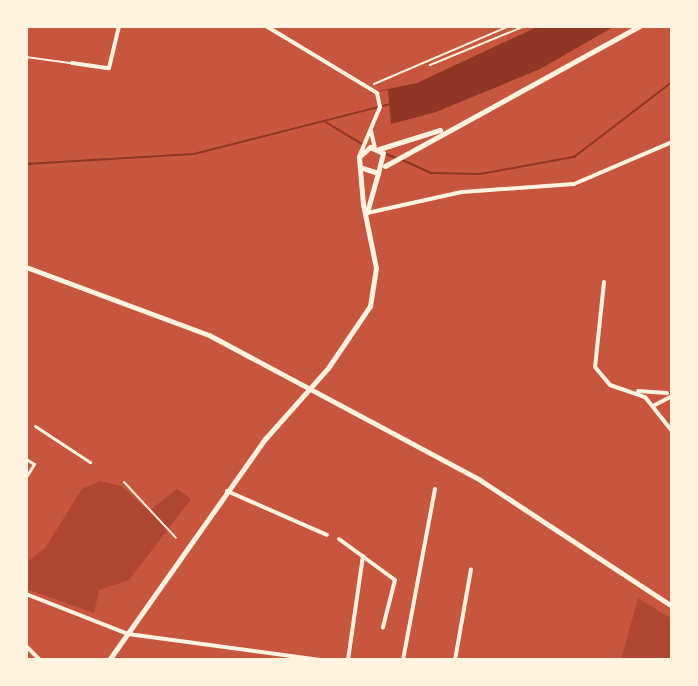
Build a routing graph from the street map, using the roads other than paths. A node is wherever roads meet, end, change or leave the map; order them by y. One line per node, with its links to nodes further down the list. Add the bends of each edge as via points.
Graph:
1 (119, 26): 5 (street, via 109,68)
2 (266, 26): 6 (street, via 370,86 380,107)
3 (640, 26): 7 (street)
4 (26, 57): 5 (lane)
5 (72, 63)
6 (372, 129): 9 (street); 10 (street)
7 (445, 129): 9 (street); 12 (street)
8 (672, 142): 14 (street, via 574,184 462,192)
9 (377, 149): 10 (street); 12 (street)
10 (359, 157): 11 (street)
11 (360, 167): 13 (street); 14 (street)
12 (384, 167): 13 (street)
13 (378, 173): 14 (street)
14 (367, 213): 17 (street, via 376,268 370,306)
15 (26, 267): 17 (street, via 175,319)
16 (604, 282): 18 (street, via 595,367 610,385)
17 (308, 389): 28 (street); 35 (street, via 480,480)
18 (636, 391): 19 (street); 20 (street)
19 (670, 395): 20 (street)
20 (653, 406): 22 (street)
21 (35, 426): 24 (street)
22 (672, 431)
23 (26, 459): 25 (street, via 34,464)
24 (90, 462)
25 (26, 477)
26 (124, 482): 30 (lane)
27 (435, 489): 43 (street)
28 (227, 491): 29 (street); 37 (street)
29 (327, 535)
30 (176, 538)
31 (339, 539): 32 (street)
32 (363, 556): 36 (street, via 395,580); 42 (street)
33 (471, 569): 44 (street)
34 (26, 594): 37 (street)
35 (672, 606)
36 (383, 627)
37 (124, 631): 40 (street); 41 (street)
38 (26, 646): 39 (street)
39 (41, 658)
40 (109, 660)
41 (320, 660)
42 (348, 660)
43 (403, 660)
44 (455, 660)

